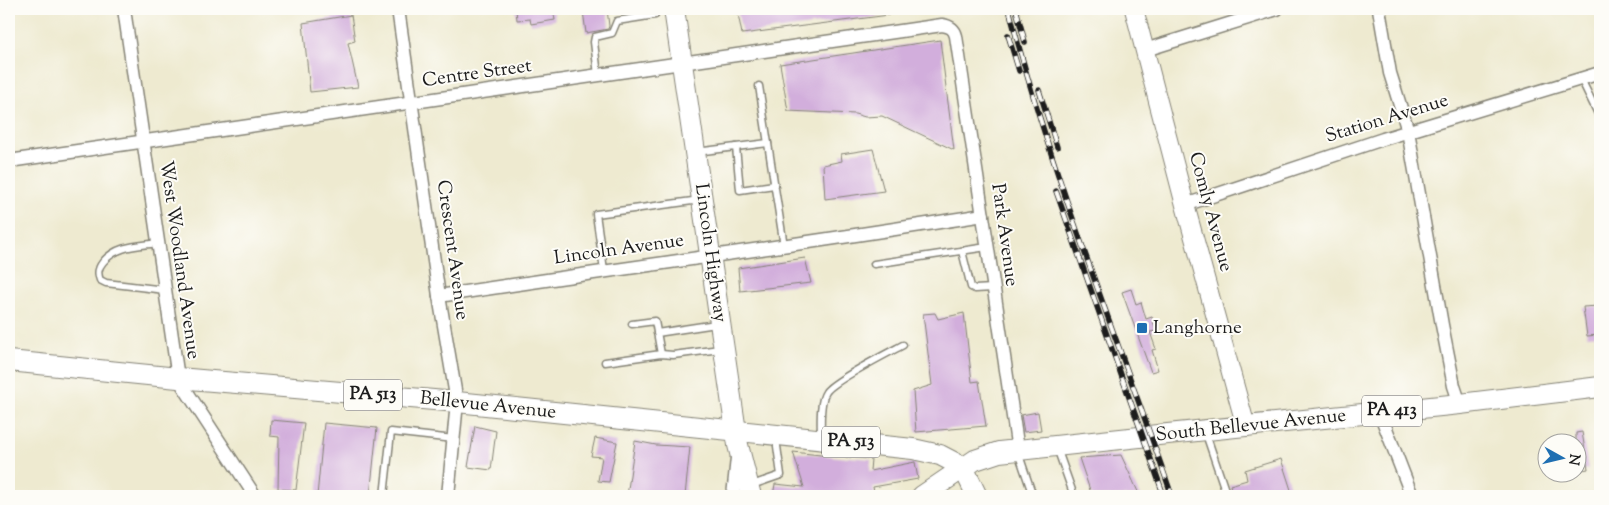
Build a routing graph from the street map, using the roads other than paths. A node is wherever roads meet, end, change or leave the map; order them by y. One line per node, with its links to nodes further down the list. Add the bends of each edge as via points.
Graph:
1 (124, 9): 18 (street, West Woodland Avenue)
2 (398, 9): 15 (street, Crescent Avenue)
3 (655, 9): 12 (lane, via 655,15 617,21 612,33 595,37)
4 (674, 9): 10 (main road, Lincoln Highway)
5 (1134, 9): 9 (street, Comly Avenue)
6 (1276, 9): 9 (street)
7 (1379, 9): 17 (street, via 1390,73)
8 (950, 26): 10 (street, Centre Street); 26 (street, Park Avenue, via 956,36)
9 (1145, 50): 25 (street, Comly Avenue)
10 (682, 63): 12 (street, Centre Street); 21 (main road, Lincoln Highway)
11 (1600, 73): 13 (street, Station Avenue)
12 (598, 75): 15 (street, Centre Street)
13 (1581, 79): 16 (lane); 17 (street, Station Avenue)
14 (759, 86): 19 (lane)
15 (412, 102): 18 (street, Centre Street); 36 (street, Crescent Avenue)
16 (1600, 118)
17 (1408, 131): 25 (street, Station Avenue); 48 (street, via 1442,325)
18 (142, 141): 22 (street, Centre Street); 27 (street, West Woodland Avenue)
19 (768, 143): 20 (lane); 23 (lane)
20 (736, 147): 21 (lane); 23 (lane, via 740,190)
21 (695, 152): 24 (main road, Lincoln Highway)
22 (9, 161)
23 (774, 185): 28 (lane)
24 (702, 199): 31 (main road, Lincoln Highway); 33 (lane, via 596,214)
25 (1185, 205): 50 (street, Comly Avenue)
26 (983, 215): 28 (street, Lincoln Avenue); 29 (street, Park Avenue)
27 (158, 243): 35 (street, West Woodland Avenue); 35 (lane, via 114,251 100,266 98,274 106,283)
28 (784, 246): 31 (street, Lincoln Avenue)
29 (987, 247): 30 (lane); 34 (street, Park Avenue)
30 (962, 251): 32 (lane); 34 (lane, via 971,287)
31 (710, 256): 33 (street, Lincoln Avenue); 37 (main road, Lincoln Highway)
32 (874, 264)
33 (604, 270): 36 (street, Lincoln Avenue)
34 (994, 288): 57 (street, Park Avenue)
35 (165, 290): 45 (street, West Woodland Avenue)
36 (439, 296): 47 (street, Crescent Avenue)
37 (720, 323): 39 (lane); 41 (main road, Lincoln Highway)
38 (632, 324): 39 (lane, via 655,321)
39 (657, 333): 42 (lane)
40 (903, 345): 55 (lane, via 830,387 822,400)
41 (724, 348): 42 (lane); 53 (main road, Lincoln Highway)
42 (661, 354): 44 (lane)
43 (9, 360): 45 (main road, Bellevue Avenue / PA 513)
44 (605, 362)
45 (178, 378): 47 (main road, Bellevue Avenue / PA 513); 60 (street, West Woodland Avenue)
46 (1600, 387): 48 (main road, South Bellevue Avenue / PA 413)
47 (457, 402): 53 (main road, Bellevue Avenue / PA 513); 54 (street, Crescent Avenue)
48 (1460, 404): 49 (main road, South Bellevue Avenue / PA 413)
49 (1380, 413): 50 (main road, South Bellevue Avenue / PA 413); 68 (street)
50 (1246, 427): 51 (main road, South Bellevue Avenue / PA 413)
51 (1204, 430): 56 (main road, South Bellevue Avenue / PA 413); 67 (lane)
52 (776, 435): 53 (main road, Bellevue Avenue / PA 513); 55 (main road, Bellevue Avenue / PA 513); 59 (lane, via 781,475)
53 (737, 438): 59 (main road, Lincoln Highway)
54 (454, 439): 61 (lane, via 391,432); 62 (street, Crescent Avenue)
55 (821, 439): 58 (main road, Bellevue Avenue / PA 513, via 927,451)
56 (1057, 446): 57 (main road, South Bellevue Avenue / PA 413); 66 (lane)
57 (1018, 450): 58 (main road, South Bellevue Avenue / PA 413, via 986,455); 65 (lane)
58 (963, 467): 63 (main road, PA 413); 64 (main road)
59 (744, 493)
60 (255, 496)
61 (384, 496)
62 (448, 496)
63 (922, 496)
64 (977, 496)
65 (1033, 496)
66 (1074, 496)
67 (1227, 496)
68 (1412, 496)

